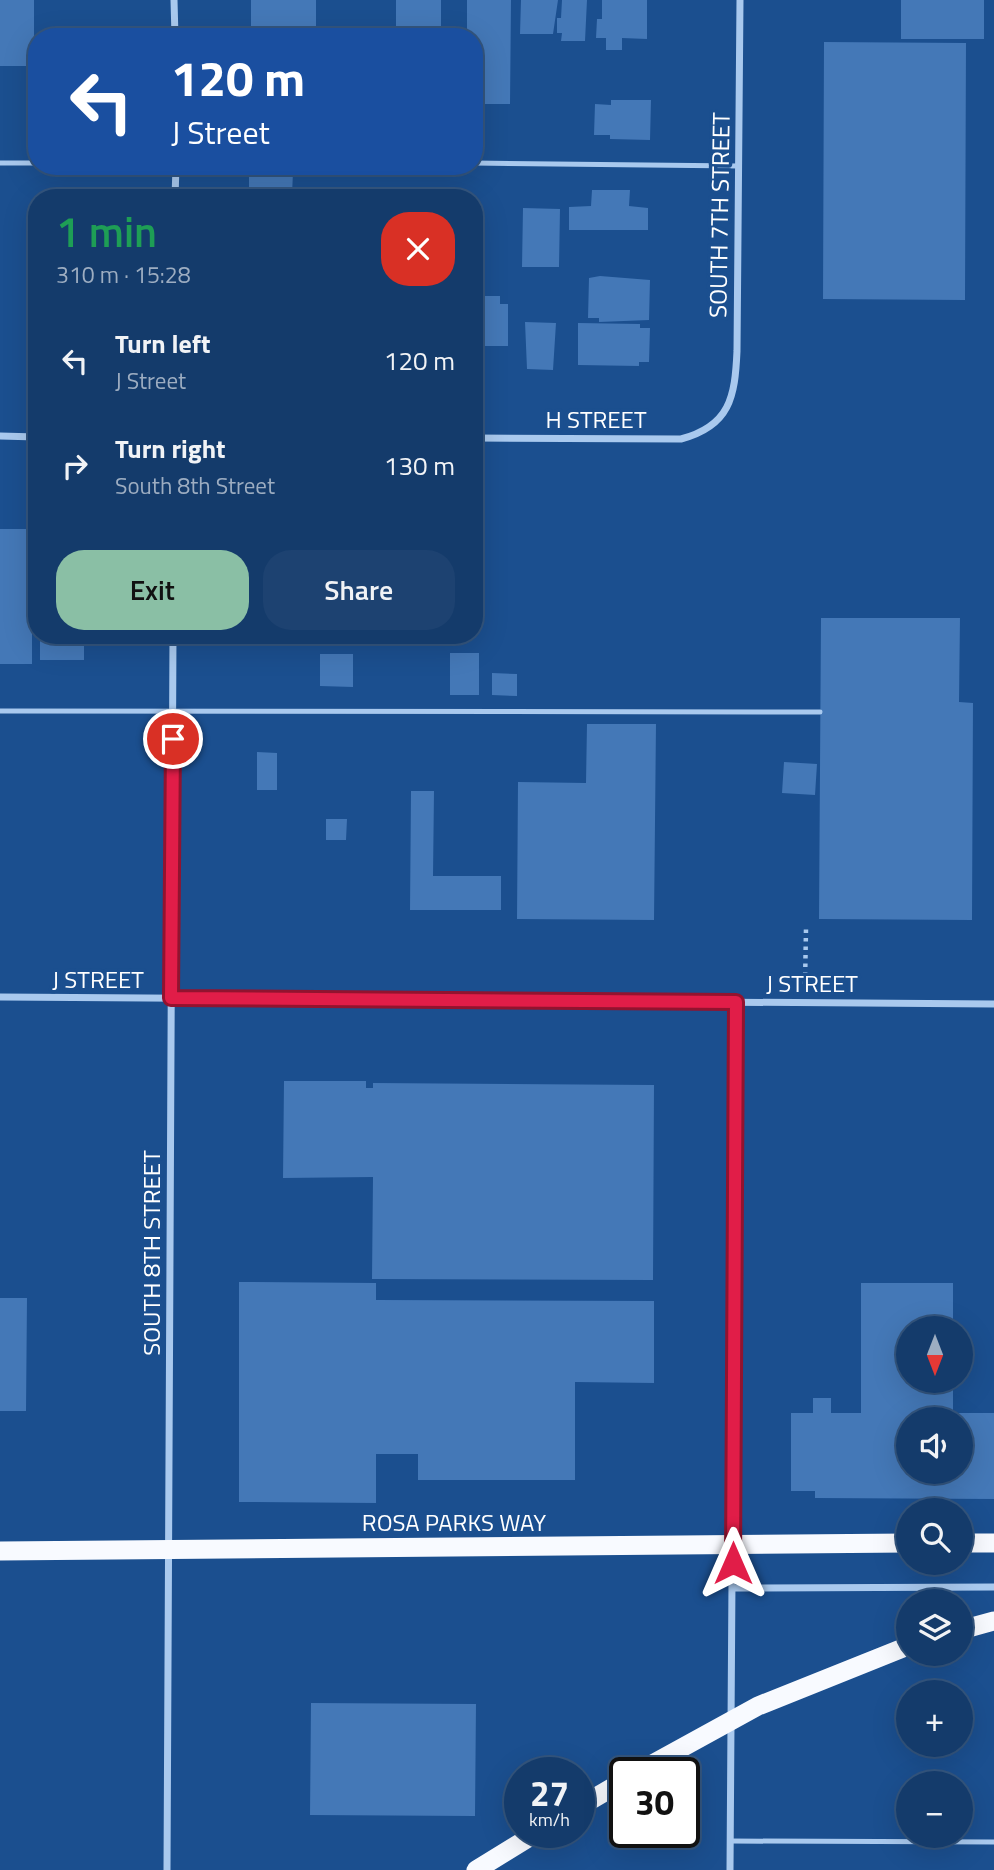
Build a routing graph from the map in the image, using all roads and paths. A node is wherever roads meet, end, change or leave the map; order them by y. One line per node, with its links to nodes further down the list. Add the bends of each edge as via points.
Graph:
1 (174, 0): 3 (street)
2 (740, 0): 7 (street, SOUTH 7TH STREET)
3 (174, 28)
4 (0, 163): 5 (lane)
5 (28, 163)
6 (483, 163): 7 (lane)
7 (738, 166): 8 (street, SOUTH 7TH STREET, via 736,376)
8 (715, 426): 11 (street, H STREET, via 681,439)
9 (0, 436): 10 (street)
10 (28, 437)
11 (483, 438)
12 (173, 644): 14 (street, SOUTH 8TH STREET)
13 (0, 711): 14 (lane)
14 (173, 712): 15 (lane); 18 (street, SOUTH 8TH STREET)
15 (820, 712)
16 (806, 929): 20 (path)
17 (0, 997): 18 (street, J STREET)
18 (171, 998): 19 (street, J STREET); 35 (street, SOUTH 8TH STREET)
19 (736, 1002): 20 (street, J STREET); 27 (street)
20 (805, 1002): 21 (street, J STREET)
21 (994, 1003)
22 (994, 1542): 24 (highway)
23 (896, 1543): 25 (highway, ROSA PARKS WAY, bridge)
24 (973, 1543)
25 (0, 1551)
26 (994, 1587): 27 (street)
27 (732, 1588): 32 (street)
28 (994, 1621): 29 (highway)
29 (973, 1627)
30 (896, 1651): 31 (highway, bridge, via 758,1706)
31 (665, 1757)
32 (731, 1841): 33 (lane); 37 (street)
33 (994, 1842)
34 (512, 1848): 36 (highway)
35 (167, 1870)
36 (476, 1870)
37 (730, 1870)

